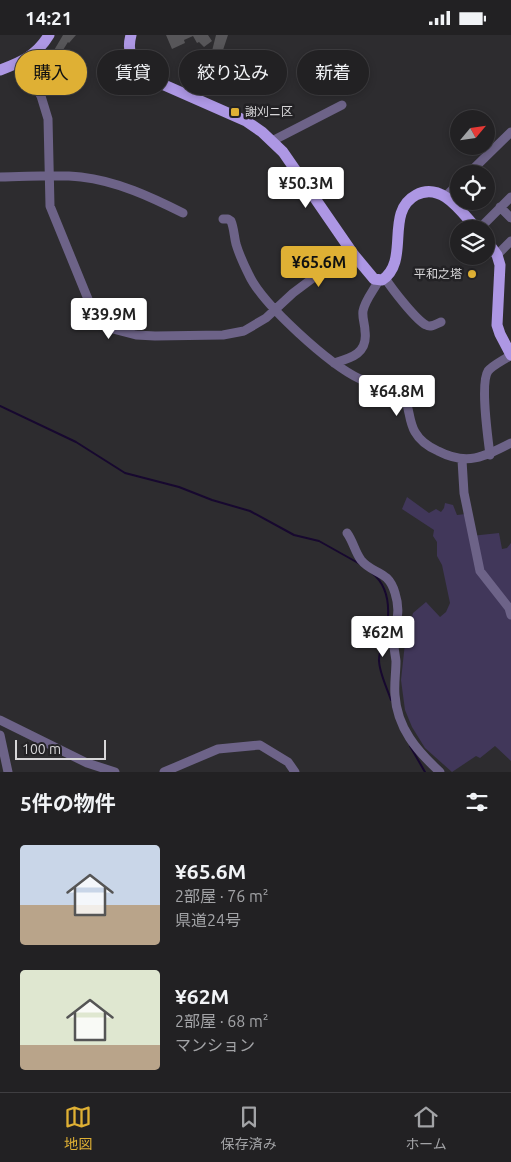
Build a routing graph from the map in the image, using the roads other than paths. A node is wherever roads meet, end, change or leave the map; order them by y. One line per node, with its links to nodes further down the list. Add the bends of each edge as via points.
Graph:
1 (50, 35): 3 (main road)
2 (131, 35): 9 (main road, via 130,55 146,77 246,121)
3 (38, 50)
4 (15, 65): 5 (main road)
5 (0, 70)
6 (40, 95): 12 (street, via 48,119)
7 (342, 105): 9 (street)
8 (509, 137): 10 (street)
9 (272, 141): 24 (main road, via 283,152)
10 (478, 165)
11 (0, 177): 12 (street)
12 (49, 177): 17 (street, via 82,177 126,187); 27 (street, via 50,206 80,283 95,313 113,329 136,335 234,334 254,327)
13 (450, 192): 14 (street)
14 (446, 196): 20 (main road); 26 (main road, via 423,192 406,202 400,217 392,270)
15 (511, 197): 16 (street)
16 (500, 207): 18 (street); 21 (street)
17 (183, 213)
18 (511, 218)
19 (223, 219): 27 (street, via 232,221 236,243 250,277)
20 (469, 220)
21 (487, 220)
22 (511, 241): 25 (street)
23 (495, 252): 25 (main road)
24 (354, 255): 26 (main road, via 370,276); 27 (street, via 317,275 292,293)
25 (497, 255): 29 (main road, via 500,265 497,325)
26 (382, 279): 28 (street, via 424,324); 30 (street, via 364,308 366,336 363,347 354,355)
27 (276, 310): 30 (street)
28 (441, 323)
29 (511, 355): 32 (street, via 490,370 486,377)
30 (334, 363): 33 (street, via 359,379 403,395 412,426 419,437 433,449)
31 (511, 443): 32 (street)
32 (490, 455): 33 (street)
33 (462, 460): 35 (street, via 464,493 480,571)
34 (347, 533): 42 (street, via 360,559 387,577 394,589 399,615 394,638 398,710 416,749)
35 (511, 615)
36 (0, 721): 39 (street, via 87,763)
37 (0, 735): 38 (street)
38 (8, 772)
39 (114, 772)
40 (164, 772): 41 (street, via 218,749 260,745 288,761)
41 (295, 772)
42 (440, 772)

